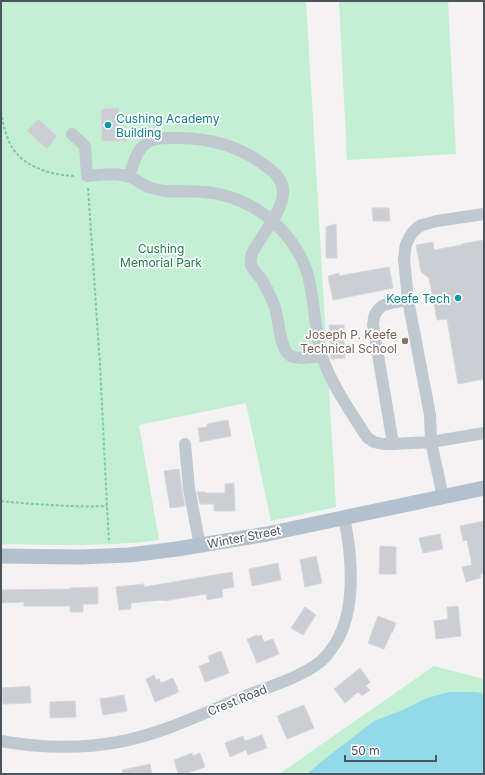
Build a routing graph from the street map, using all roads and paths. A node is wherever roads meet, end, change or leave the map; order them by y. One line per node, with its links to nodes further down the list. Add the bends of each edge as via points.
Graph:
1 (1, 112): 3 (path, via 8,140 21,158 50,173)
2 (72, 134): 3 (street, via 85,146)
3 (88, 176): 4 (street); 16 (path)
4 (129, 177): 6 (street, via 155,190 204,192 233,198 259,211); 6 (street, via 136,156 146,143 154,139 199,139 226,145 263,163 279,178 284,190 283,198)
5 (484, 214): 7 (street, via 422,225 412,233 404,250)
6 (272, 221): 8 (street, via 282,230 304,264); 8 (street, via 250,260 274,305 287,353 299,358)
7 (408, 300): 10 (street, via 430,415); 12 (street, via 387,304 376,311 373,317)
8 (322, 356): 12 (street, via 333,382 368,438 374,442)
9 (484, 433): 10 (street)
10 (431, 442): 12 (street); 14 (street)
11 (185, 444): 18 (street, via 189,489)
12 (393, 444)
13 (484, 488): 14 (main road, Winter Street)
14 (442, 497): 17 (main road, Winter Street)
15 (1, 501): 16 (path)
16 (107, 506): 20 (path)
17 (344, 517): 18 (main road, Winter Street); 21 (street, Crest Road, via 350,566 350,604 336,643 320,662 287,679 137,738 78,746 38,746)
18 (200, 546): 20 (main road, Winter Street)
19 (1, 556): 20 (main road, Winter Street)
20 (110, 556)
21 (1, 741)

